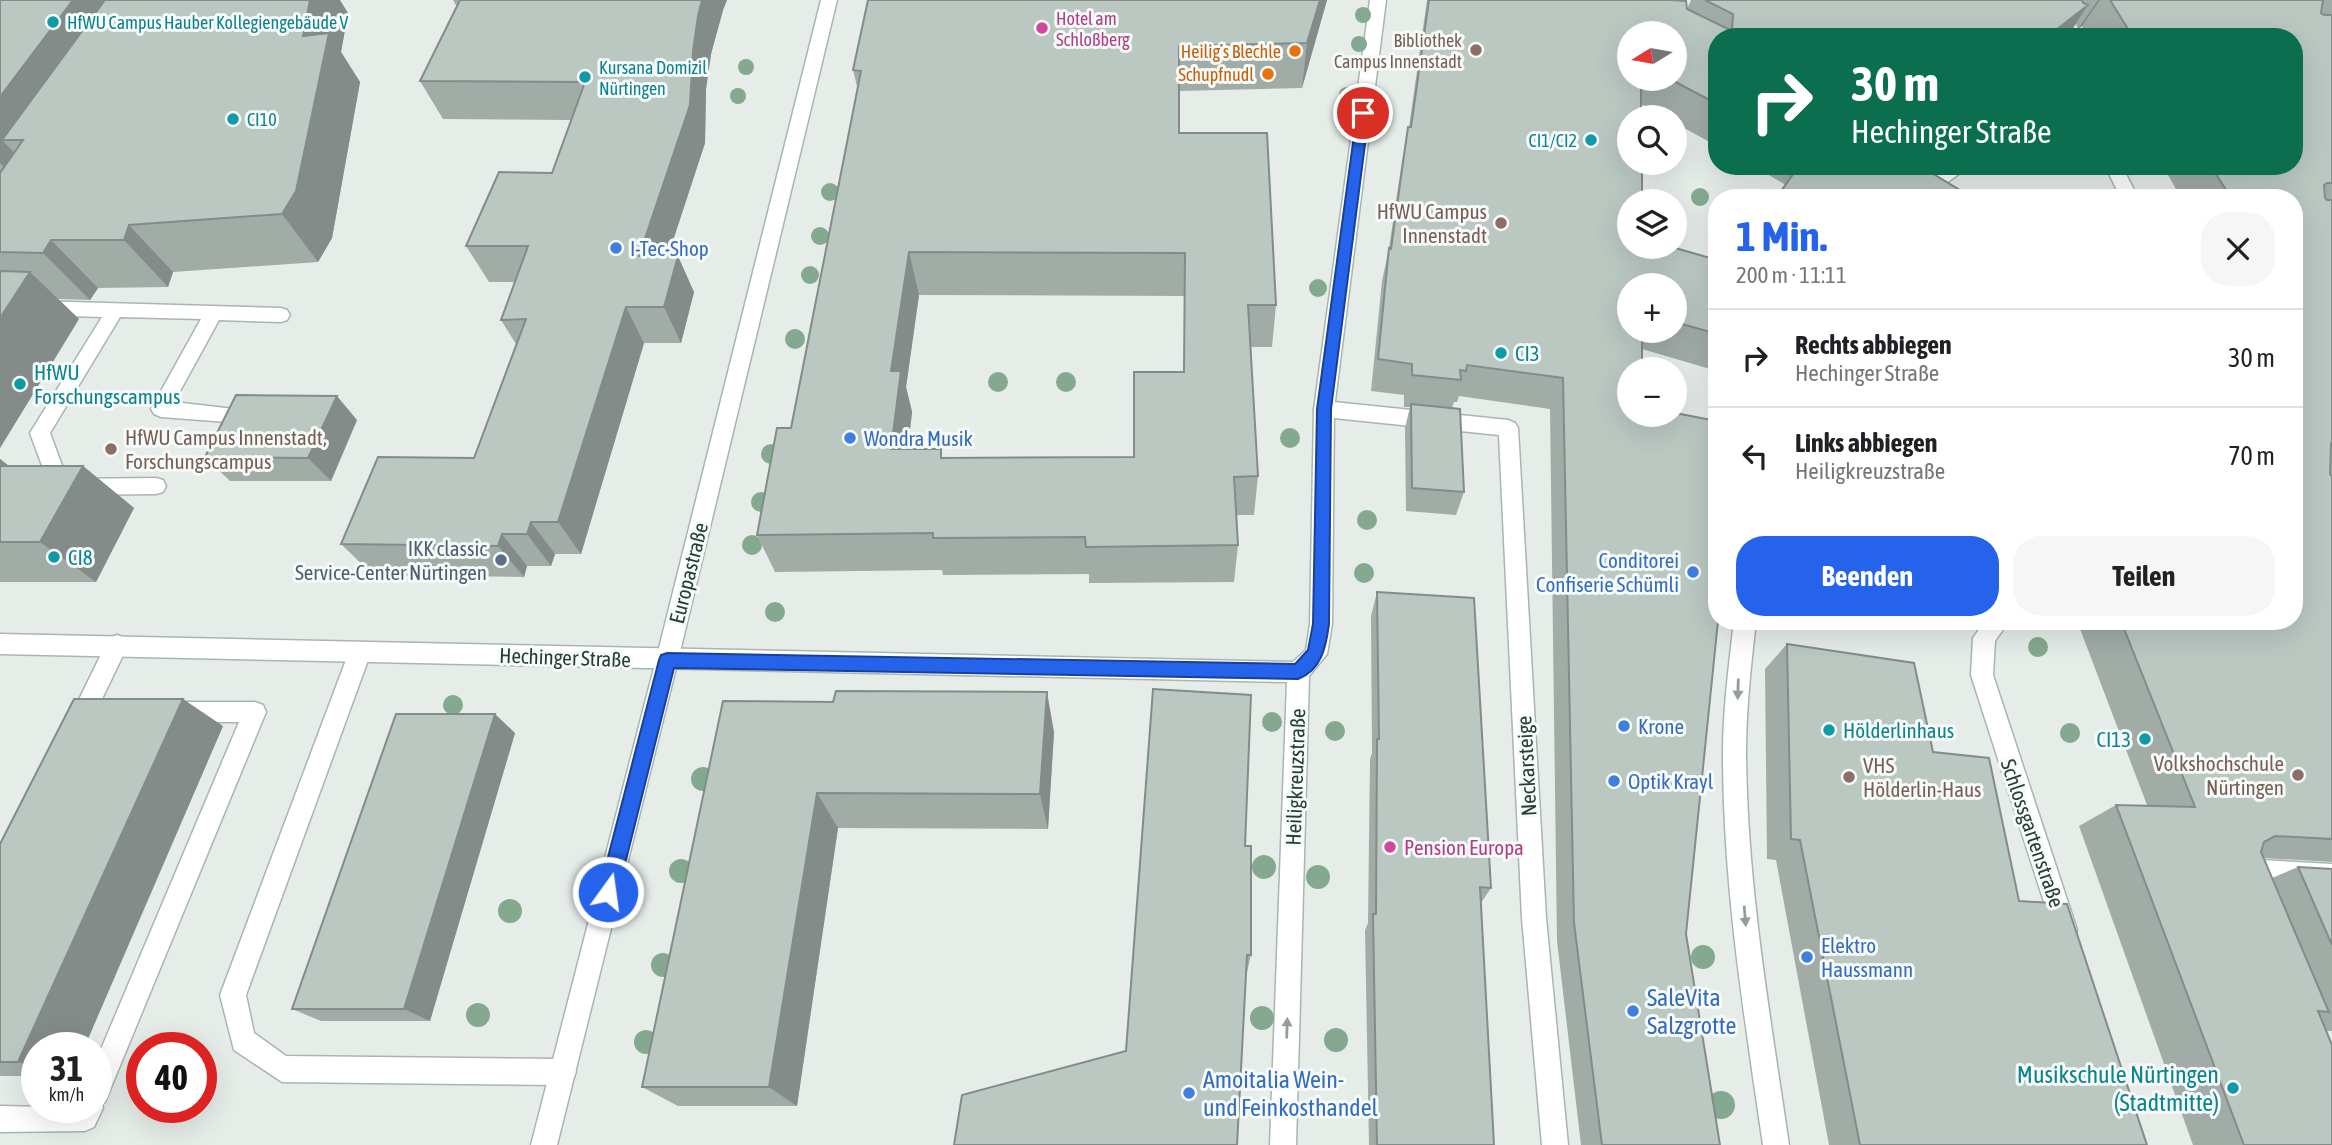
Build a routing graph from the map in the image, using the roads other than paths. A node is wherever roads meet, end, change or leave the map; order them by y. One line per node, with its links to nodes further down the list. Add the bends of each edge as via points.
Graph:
1 (829, 0): 17 (street, Europastraße)
2 (1378, 0): 9 (street)
3 (1951, 175): 4 (street)
4 (1933, 189)
5 (0, 307): 6 (street)
6 (116, 309): 7 (street); 11 (street, via 40,433 60,486)
7 (213, 315): 8 (street); 10 (street, via 161,409)
8 (281, 315)
9 (1324, 409): 18 (street, via 1321,624 1316,654); 32 (street, Neckarsteige, via 1508,428 1534,918)
10 (227, 414)
11 (156, 486)
12 (1744, 630): 33 (street, one-way to 33, via 1735,761 1741,876)
13 (1991, 630): 25 (street, Schlossgartenstraße, via 1982,675)
14 (0, 644): 15 (street, Hechinger Straße)
15 (117, 645): 16 (street, Hechinger Straße); 19 (street)
16 (360, 652): 17 (street, Hechinger Straße); 27 (street, via 233,995 243,1041 282,1069)
17 (667, 660): 18 (street, Hechinger Straße); 27 (street, Europastraße)
18 (1298, 672): 31 (street, Heiligkreuzstraße, one-way to 18)
19 (85, 711): 20 (street); 22 (street)
20 (111, 711)
21 (150, 712): 26 (street, via 255,712)
22 (67, 747)
23 (2332, 876): 24 (street, via 2232,871)
24 (2243, 896)
25 (2071, 948)
26 (112, 1055)
27 (562, 1072): 30 (street, Europastraße)
28 (0, 1119): 29 (street)
29 (21, 1119)
30 (544, 1145)
31 (1283, 1145)
32 (1555, 1145)
33 (1776, 1145)

